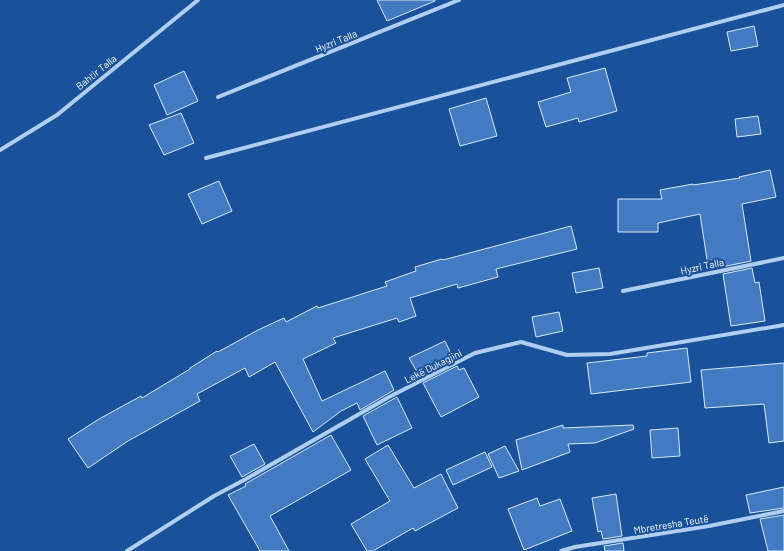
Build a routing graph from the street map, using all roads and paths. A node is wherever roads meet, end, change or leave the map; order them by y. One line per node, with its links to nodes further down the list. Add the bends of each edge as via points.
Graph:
1 (198, 0): 5 (street, Bahtir Talla, via 57,115)
2 (459, 0): 4 (street, Hyzri Talla)
3 (784, 5): 6 (street)
4 (218, 97)
5 (0, 150)
6 (206, 158)
7 (784, 258): 8 (street, Hyzri Talla)
8 (623, 290)
9 (784, 325): 11 (street, Lekë Dukagjini, via 610,354 567,355 521,342 475,353 389,397 214,496)
10 (784, 511): 12 (street, Mbretresha Teutë)
11 (127, 551)
12 (561, 551)

